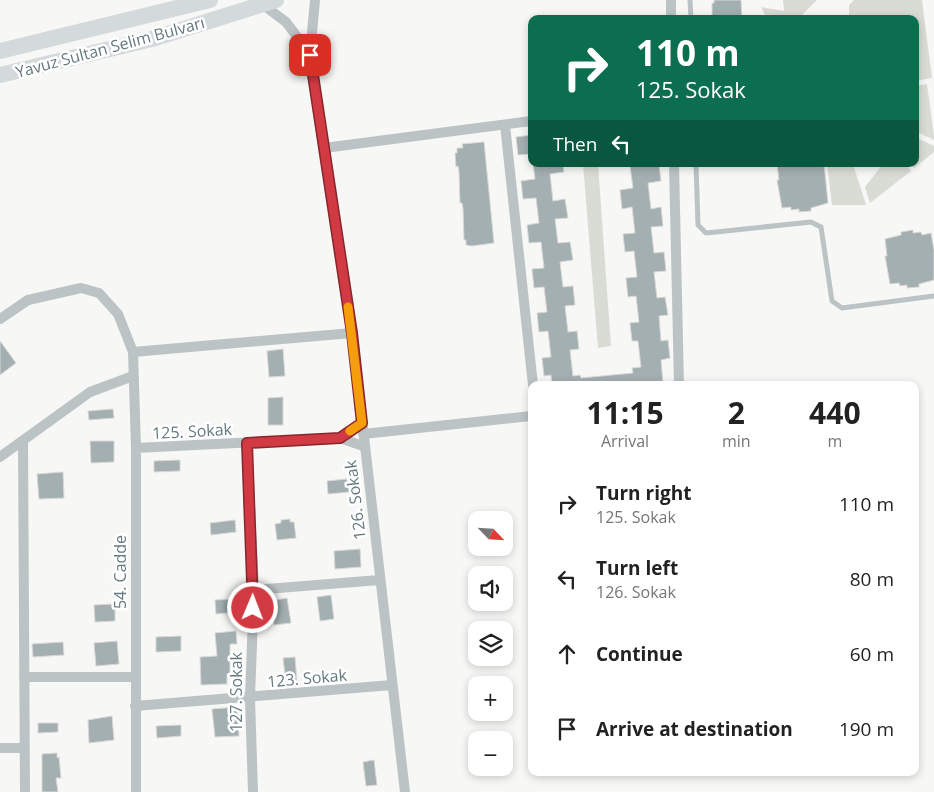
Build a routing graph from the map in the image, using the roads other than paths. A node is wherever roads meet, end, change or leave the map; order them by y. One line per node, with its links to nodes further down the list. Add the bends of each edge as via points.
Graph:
1 (210, 0): 8 (main road, Yavuz Sultan Selim Bulvarı)
2 (315, 0): 9 (street)
3 (671, 0): 6 (street)
4 (690, 0): 7 (lane)
5 (269, 2): 9 (street); 10 (main road, Yavuz Sultan Selim Bulvarı, via 152,39)
6 (672, 15)
7 (690, 15)
8 (0, 50)
9 (310, 55): 13 (street, 126. Sokak)
10 (0, 75)
11 (528, 121): 12 (street)
12 (505, 125): 13 (street); 21 (street)
13 (324, 148): 18 (street, 126. Sokak)
14 (674, 167): 22 (street)
15 (696, 167): 16 (lane, via 698,226 703,232 710,234 811,222 821,227 832,301 837,306 842,308)
16 (934, 296)
17 (0, 319): 19 (street, via 28,300 81,288 99,293 118,314)
18 (352, 333): 19 (street); 24 (street, 126. Sokak)
19 (134, 352): 20 (street, 54. Cadde)
20 (133, 376): 27 (street, via 90,392); 30 (street, 54. Cadde)
21 (533, 381)
22 (679, 381)
23 (528, 416): 25 (street)
24 (362, 423): 25 (street, 126. Sokak); 26 (street)
25 (363, 434): 29 (street, 126. Sokak)
26 (340, 438): 28 (street, 125. Sokak); 29 (street, 125. Sokak)
27 (23, 442): 31 (street); 34 (street)
28 (247, 443): 30 (street, 125. Sokak); 33 (street, 127. Sokak)
29 (364, 446): 32 (street, 126. Sokak)
30 (136, 448): 35 (street, 54. Cadde)
31 (0, 457)
32 (379, 580): 33 (street); 36 (street, 126. Sokak)
33 (254, 590): 37 (street, 127. Sokak)
34 (24, 677): 35 (street); 40 (street)
35 (135, 677): 38 (street, 54. Cadde)
36 (392, 685): 37 (street, 123. Sokak); 44 (street, 126. Sokak)
37 (250, 698): 38 (street, 123. Sokak); 43 (street, 127. Sokak)
38 (136, 706): 42 (street, 54. Cadde)
39 (0, 748): 40 (street)
40 (24, 748): 41 (street)
41 (25, 792)
42 (136, 792)
43 (253, 792)
44 (405, 792)

